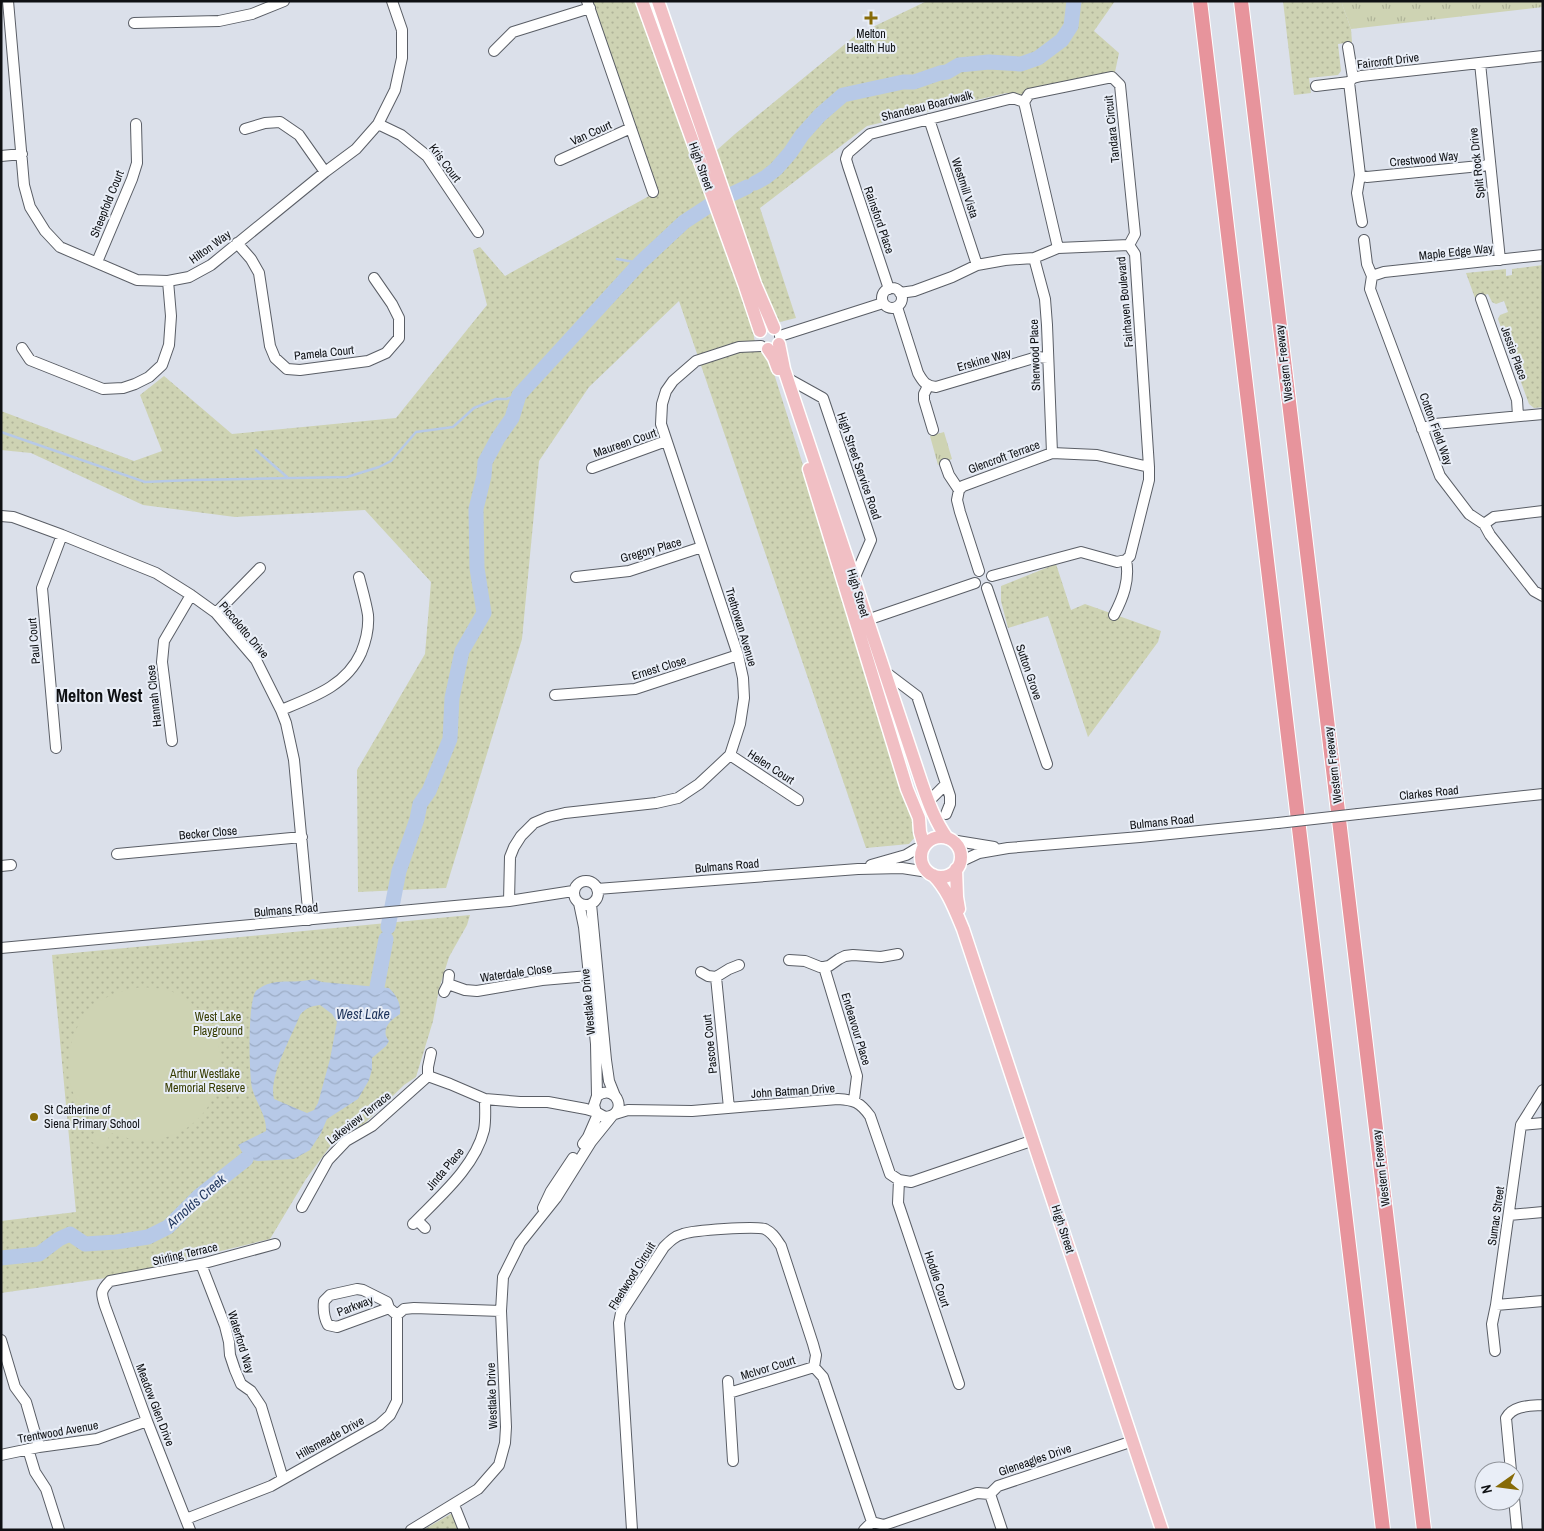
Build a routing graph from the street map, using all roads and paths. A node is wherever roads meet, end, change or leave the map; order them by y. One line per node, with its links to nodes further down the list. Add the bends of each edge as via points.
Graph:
1 (8, 1): 22 (street, Hilton Way)
2 (284, 1): 9 (street, via 252,14 219,21)
3 (392, 1): 19 (street, Hilton Way, via 402,30 402,58 395,90)
4 (642, 1): 49 (main road, High Street)
5 (658, 1): 49 (main road, High Street, via 754,284)
6 (1200, 1): 177 (highway)
7 (1240, 1): 178 (highway, Western Freeway)
8 (588, 5): 11 (street, via 514,32); 20 (street)
9 (134, 23)
10 (1348, 48): 14 (street)
11 (494, 51)
12 (1543, 56): 13 (street, Faircroft Drive)
13 (1480, 63): 14 (street, Faircroft Drive, via 1361,76); 26 (street, Split Rock Drive)
14 (1351, 80): 15 (street); 28 (street, Faircroft Drive)
15 (1316, 86)
16 (1024, 102): 17 (street, Shandeau Boardwalk, via 1013,98); 34 (street, Tandara Circuit, via 1029,94 1112,77 1120,85 1135,234); 35 (street)
17 (929, 119): 24 (street, Shandeau Boardwalk, via 870,134 848,153); 40 (street, Westmill Vista)
18 (136, 124): 39 (street, Sheepfold Court, via 137,163)
19 (378, 124): 27 (street, Hilton Way, via 356,148); 31 (street, Kris Court, via 401,135 426,156)
20 (631, 128): 25 (street, Van Court); 29 (street)
21 (245, 129): 27 (street, via 280,122 299,135)
22 (22, 154): 23 (street); 39 (street, Hilton Way, via 24,185 30,207 44,231 60,247)
23 (1, 156)
24 (846, 159): 44 (street, Rainsford Place)
25 (560, 160)
26 (1490, 165): 28 (street, Crestwood Way, via 1367,177); 38 (street, Split Rock Drive)
27 (325, 172): 33 (street, Hilton Way)
28 (1360, 175): 30 (street, Faircroft Drive, via 1357,193)
29 (653, 192)
30 (1362, 222)
31 (478, 232)
32 (1364, 240): 41 (street, Cotton Field Way)
33 (237, 243): 42 (street, Pamela Court, via 260,273 270,346 275,358 287,369 368,361 386,353 399,338 399,318); 43 (street, Hilton Way, via 189,277)
34 (1130, 245): 35 (street, Fairhaven Boulevard); 61 (street, Fairhaven Boulevard, via 1136,258)
35 (1058, 248): 37 (street, Fairhaven Boulevard)
36 (1543, 255): 38 (street, Maple Edge Way)
37 (1034, 258): 40 (street, Fairhaven Boulevard); 51 (street, Sherwood Place, via 1045,299)
38 (1500, 260): 41 (street, Maple Edge Way)
39 (97, 262): 43 (street, Hilton Way, via 137,280)
40 (977, 265): 45 (street, Fairhaven Boulevard, via 914,291)
41 (1372, 276): 56 (street, Cotton Field Way, via 1370,289)
42 (374, 278)
43 (168, 281): 50 (street, via 169,345 162,364 149,377 135,384 103,389 30,360)
44 (889, 289): 45 (street); 47 (street, via 882,296)
45 (900, 293): 48 (street, via 902,299)
46 (1481, 299): 55 (street, Jessie Place, via 1517,400)
47 (883, 302): 48 (street, via 890,308); 49 (street)
48 (897, 307): 53 (street, via 918,373)
49 (769, 338): 52 (main road, High Street, via 781,358); 58 (street, Trethowan Avenue, via 696,361 673,381 662,404 661,424); 99 (main road, High Street, via 907,789 919,818)
50 (22, 348)
51 (1048, 358): 53 (street, Erskine Way, via 1037,357 936,387); 59 (street, Sherwood Place)
52 (787, 378): 75 (main road, High Street); 75 (street, High Street Service Road, via 823,398 862,511 871,540)
53 (928, 386): 57 (street, via 924,400)
54 (1543, 414): 55 (street)
55 (1518, 416): 56 (street, via 1435,424)
56 (1422, 429): 66 (street, Cotton Field Way, via 1440,476 1469,514)
57 (933, 430)
58 (666, 441): 62 (street, Maureen Court); 68 (street, Trethowan Avenue)
59 (1052, 453): 61 (street, Glencroft Terrace, via 1096,455); 63 (street, Glencroft Terrace)
60 (945, 464): 63 (street, Glencroft Terrace)
61 (1150, 467): 69 (street, Fairhaven Boulevard, via 1133,549)
62 (592, 468)
63 (959, 490): 71 (street, Glencroft Terrace, via 960,512)
64 (1543, 511): 66 (street, via 1494,517)
65 (1, 516): 67 (street, Piccolotto Drive)
66 (1484, 524): 79 (street, Cotton Field Way, via 1528,584)
67 (62, 535): 78 (street, Piccolotto Drive, via 156,572); 88 (street, Paul Court, via 42,588)
68 (702, 547): 74 (street, Gregory Place, via 629,571); 83 (street, Trethowan Avenue)
69 (1126, 560): 72 (street, via 1117,562 1080,552); 81 (street, Fairhaven Boulevard, via 1127,581)
70 (260, 568): 80 (street)
71 (980, 571): 72 (street, via 987,571); 76 (street, via 975,575)
72 (992, 576): 77 (street)
73 (359, 577): 86 (street, via 368,615 368,631 358,660 332,687)
74 (576, 577)
75 (854, 579): 82 (main road, High Street)
76 (975, 583): 77 (street, via 980,588); 82 (street)
77 (987, 588): 90 (street, Sutton Grove)
78 (191, 595): 80 (street, Piccolotto Drive); 87 (street, Hannah Close, via 164,641 162,662)
79 (1543, 596)
80 (216, 613): 86 (street, Piccolotto Drive, via 256,660)
81 (1114, 615)
82 (867, 620): 84 (main road, High Street)
83 (738, 655): 85 (street, Ernest Close, via 635,689); 89 (street, Trethowan Avenue, via 744,698)
84 (884, 671): 91 (street, via 917,696); 94 (main road, High Street)
85 (555, 695)
86 (281, 710): 97 (street, Piccolotto Drive, via 294,760)
87 (172, 741)
88 (56, 748)
89 (730, 755): 93 (street, Helen Court); 107 (street, Trethowan Avenue, via 700,784 678,798 565,813 534,823 521,836 510,858)
90 (1047, 764)
91 (946, 784): 94 (street); 95 (street, via 950,796)
92 (1543, 794): 96 (street, Clarkes Road, bridge)
93 (798, 800)
94 (928, 802): 98 (main road, High Street, via 938,825)
95 (946, 814)
96 (1318, 819): 100 (street, Bulmans Road, bridge)
97 (302, 838): 101 (street, Becker Close); 110 (street, Piccolotto Drive)
98 (949, 839): 99 (main road, via 936,838); 100 (street, Bulmans Road); 103 (main road, via 959,849)
99 (924, 847): 102 (street, Bulmans Road); 104 (main road, via 921,858)
100 (1008, 848): 103 (street, Bulmans Road, via 979,853 964,860)
101 (117, 854)
102 (858, 868): 104 (street, Bulmans Road, via 902,868); 105 (street, Bulmans Road)
103 (957, 868): 104 (main road, via 944,876); 111 (main road, High Street, via 957,897)
104 (931, 874): 111 (main road, High Street, via 950,897)
105 (598, 889): 106 (street, via 593,882 585,880); 109 (street, via 597,898)
106 (573, 891): 107 (street, Bulmans Road); 108 (street)
107 (508, 901): 110 (street, Bulmans Road)
108 (579, 903): 109 (street); 118 (street, Westlake Drive)
109 (591, 904): 125 (street, Westlake Drive, via 606,1060 609,1081)
110 (309, 920): 112 (street, Bulmans Road)
111 (963, 929): 135 (main road, High Street)
112 (1, 948)
113 (898, 954): 116 (street, via 845,956)
114 (789, 960): 116 (street)
115 (739, 965): 119 (street)
116 (824, 967): 127 (street, Endeavour Place, via 857,1076)
117 (702, 972): 119 (street)
118 (589, 976): 120 (street, Waterdale Close, via 477,991); 124 (street, Westlake Drive)
119 (716, 977): 129 (street, Pascoe Court)
120 (447, 984)
121 (431, 1053): 122 (street)
122 (428, 1076): 126 (street); 137 (street, Lakeview Terrace, via 372,1126 346,1141 334,1153)
123 (1543, 1090): 134 (street, Sumac Street)
124 (597, 1097): 125 (street, via 606,1092); 128 (street); 131 (street, via 594,1105)
125 (616, 1097): 130 (street, John Batman Drive); 132 (street, via 619,1106)
126 (485, 1099): 128 (street); 141 (street, Jinda Place, via 485,1127 480,1144 472,1160 415,1222)
127 (854, 1100): 129 (street, John Batman Drive); 136 (street, via 870,1116 890,1174)
128 (561, 1105): 131 (street)
129 (729, 1108): 130 (street, John Batman Drive)
130 (646, 1110): 132 (street, John Batman Drive, via 628,1110)
131 (597, 1113): 132 (street, via 604,1118); 140 (street, Westlake Drive, via 588,1137 551,1191)
132 (614, 1115): 140 (street, Westlake Drive)
133 (1543, 1124): 134 (street)
134 (1521, 1126): 139 (street, Sumac Street)
135 (1034, 1140): 136 (street, via 911,1182); 157 (main road, High Street)
136 (898, 1180): 153 (street, Hoddle Court, via 898,1203)
137 (302, 1207)
138 (1543, 1212): 139 (street)
139 (1509, 1215): 146 (street, Sumac Street)
140 (536, 1224): 148 (street, Westlake Drive, via 520,1243 502,1277)
141 (425, 1228)
142 (275, 1244): 143 (street, Stirling Terrace)
143 (201, 1264): 144 (street, Stirling Terrace, via 110,1281); 163 (street, Waterford Way, via 225,1326 235,1370 241,1384 251,1391 260,1406)
144 (103, 1288): 156 (street, Meadow Glen Drive, via 101,1295)
145 (1543, 1301): 146 (street)
146 (1496, 1305): 150 (street, Sumac Street, via 1492,1324)
147 (393, 1311): 147 (street, Parkway, via 332,1327 325,1320 323,1308 330,1295 357,1289 387,1302); 148 (street, Parkway, via 414,1308); 163 (street, Hillsmeade Drive, via 397,1401 390,1416 380,1425)
148 (501, 1311): 165 (street, Westlake Drive, via 505,1443 499,1465 478,1490)
149 (1, 1340): 158 (street, via 15,1387 26,1402)
150 (1495, 1351)
151 (814, 1367): 154 (street, McIvor Court); 168 (street, via 824,1377); 173 (street, Fleetwood Circuit, via 816,1355 813,1344 781,1246 774,1235 764,1229 749,1227 684,1233 672,1239 621,1313 618,1323)
152 (728, 1381): 154 (street, McIvor Court)
153 (959, 1384)
154 (729, 1393): 161 (street, McIvor Court)
155 (1543, 1405): 162 (street, via 1518,1408 1509,1413 1506,1424)
156 (147, 1421): 158 (street, Trentwood Avenue, via 97,1439); 167 (street, Meadow Glen Drive)
157 (1133, 1441): 164 (street, Gleneagles Drive, via 998,1486); 176 (main road, High Street)
158 (39, 1446): 159 (street, Trentwood Avenue)
159 (28, 1449): 160 (street, Trentwood Avenue); 169 (street, via 35,1472 46,1489)
160 (1, 1455)
161 (733, 1461)
162 (1510, 1461)
163 (283, 1479): 167 (street, Hillsmeade Drive)
164 (990, 1494): 168 (street, Gleneagles Drive, via 977,1493 884,1525); 175 (street)
165 (454, 1505): 171 (street, Westlake Drive); 172 (street)
166 (1516, 1511): 179 (street)
167 (186, 1519): 170 (street, Meadow Glen Drive)
168 (872, 1522): 174 (street)
169 (59, 1530)
170 (190, 1530)
171 (411, 1530)
172 (464, 1530)
173 (632, 1530)
174 (864, 1530)
175 (1002, 1530)
176 (1162, 1530)
177 (1383, 1530)
178 (1424, 1530)
179 (1518, 1530)

